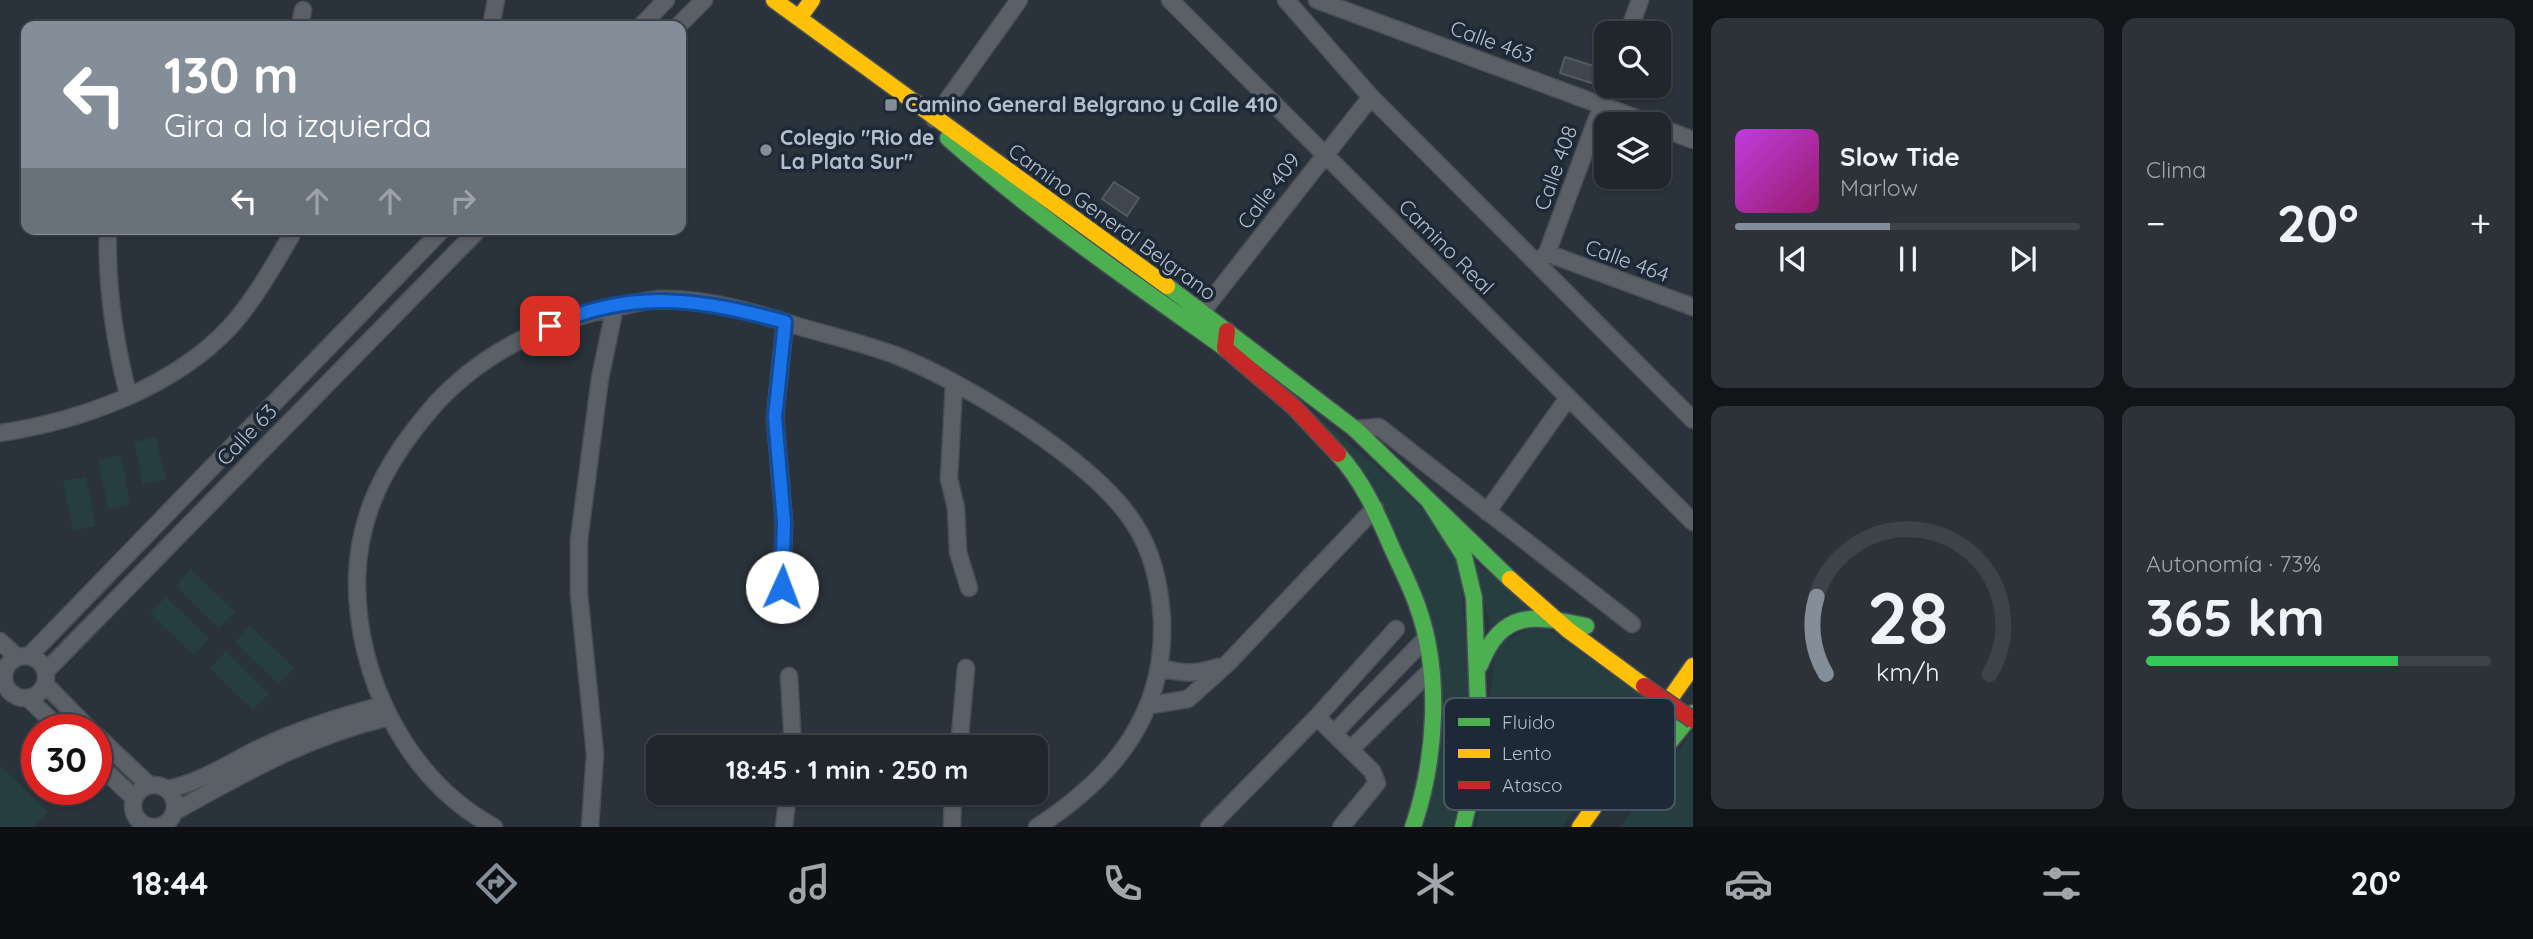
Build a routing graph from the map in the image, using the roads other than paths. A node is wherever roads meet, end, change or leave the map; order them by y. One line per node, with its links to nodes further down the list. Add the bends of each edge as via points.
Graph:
1 (496, 0): 14 (street)
2 (666, 0): 15 (street)
3 (704, 0): 16 (street)
4 (774, 0): 12 (main road, Camino General Belgrano)
5 (812, 0): 12 (main road)
6 (1019, 0): 22 (street)
7 (1170, 0): 25 (street, Camino Real)
8 (1317, 0): 20 (street, Calle 463)
9 (1640, 0): 17 (street)
10 (1296, 4): 18 (street)
11 (303, 10): 13 (street)
12 (799, 18): 22 (main road, Camino General Belgrano)
13 (301, 21)
14 (492, 21)
15 (646, 21)
16 (683, 21)
17 (1632, 21)
18 (1371, 97): 25 (street, Calle 409); 30 (street)
19 (1605, 98): 20 (street, Calle 408)
20 (1602, 105): 21 (street, Calle 463); 30 (street, Calle 408)
21 (1620, 112)
22 (934, 119): 33 (main road, Camino General Belgrano); 36 (main road, via 986,172)
23 (1671, 132): 24 (street)
24 (1693, 140)
25 (1323, 154): 33 (street, Calle 409); 39 (street, Camino Real)
26 (108, 235): 38 (street, via 112,327)
27 (291, 235): 38 (street, via 254,297 228,328 195,357)
28 (437, 235): 56 (street, Calle 63)
29 (473, 235): 65 (street, Calle 63)
30 (1542, 258): 32 (street, Calle 464); 40 (street)
31 (615, 307): 34 (street, via 660,299 689,300 723,304); 74 (street, via 569,318 532,335 498,352 453,385 412,432 376,487 359,544 357,582 366,650); 98 (street, via 600,378 579,540 579,594 596,754)
32 (1693, 307)
33 (1202, 312): 35 (main road, Camino General Belgrano)
34 (785, 322): 37 (street, via 897,356); 48 (street, via 775,417 784,522)
35 (1227, 331): 36 (main road); 41 (main road, Camino General Belgrano)
36 (1225, 348): 45 (main road, via 1295,408 1349,467)
37 (954, 384): 49 (street, via 949,479 958,552); 60 (street, via 1038,434 1085,471 1136,526 1156,571)
38 (128, 394): 42 (street, via 83,413)
39 (1568, 398): 46 (street); 47 (street, Camino Real)
40 (1693, 420)
41 (1355, 429): 43 (main road, Camino General Belgrano); 46 (street, via 1379,427)
42 (0, 433)
43 (1417, 489): 44 (main road, Camino General Belgrano); 52 (main road, Camino General Belgrano)
44 (1429, 501): 50 (main road, Camino General Belgrano); 61 (main road, via 1453,535 1471,575)
45 (1375, 508): 54 (main road, via 1418,607); 57 (street)
46 (1487, 512): 51 (street)
47 (1693, 522)
48 (782, 587)
49 (970, 588)
50 (1554, 619): 52 (main road); 61 (main road, via 1523,618 1500,628); 66 (main road, Camino General Belgrano)
51 (1632, 624)
52 (1586, 626): 66 (main road, Camino General Belgrano)
53 (1396, 629): 78 (street)
54 (1426, 638): 62 (main road); 81 (street)
55 (0, 641): 56 (street)
56 (23, 656): 63 (street, via 8,664); 65 (street, via 40,661)
57 (1227, 664): 60 (street, via 1198,674); 73 (street, via 1188,699)
58 (1693, 666): 70 (main road)
59 (966, 668): 83 (street)
60 (1161, 668): 73 (street)
61 (1479, 668): 68 (main road)
62 (1431, 670): 85 (street); 104 (main road, via 1430,746)
63 (2, 674): 67 (street, via 8,690)
64 (789, 676): 82 (street)
65 (45, 677): 67 (street, via 38,693); 77 (street)
66 (1648, 680): 69 (main road, Camino General Belgrano, bridge); 71 (main road, Camino General Belgrano)
67 (28, 698): 76 (street)
68 (1479, 698)
69 (1668, 698)
70 (1671, 698)
71 (1693, 702): 80 (main road)
72 (1675, 704): 79 (main road, Camino General Belgrano, bridge)
73 (1151, 705): 101 (street, via 1136,732 1098,777)
74 (386, 711): 89 (street, via 298,733); 94 (street, via 277,755); 96 (street, via 428,774)
75 (1693, 713): 84 (main road)
76 (44, 714)
77 (76, 714)
78 (1317, 717): 81 (street); 102 (street)
79 (1693, 720)
80 (1675, 727)
81 (1334, 733): 85 (street)
82 (792, 735)
83 (959, 735)
84 (1675, 735)
85 (1352, 749): 103 (street, via 1377,783)
86 (112, 750): 88 (street)
87 (112, 777): 90 (street)
88 (149, 785): 89 (street); 90 (street)
89 (168, 789): 94 (street, via 175,799)
90 (134, 798): 95 (street)
91 (787, 805): 99 (street)
92 (952, 805): 100 (street)
93 (1592, 810): 105 (main road)
94 (174, 812): 97 (street)
95 (139, 824): 97 (street)
96 (486, 825)
97 (162, 826)
98 (590, 827)
99 (784, 827)
100 (951, 827)
101 (1037, 827)
102 (1209, 827)
103 (1341, 827)
104 (1413, 827)
105 (1580, 827)

